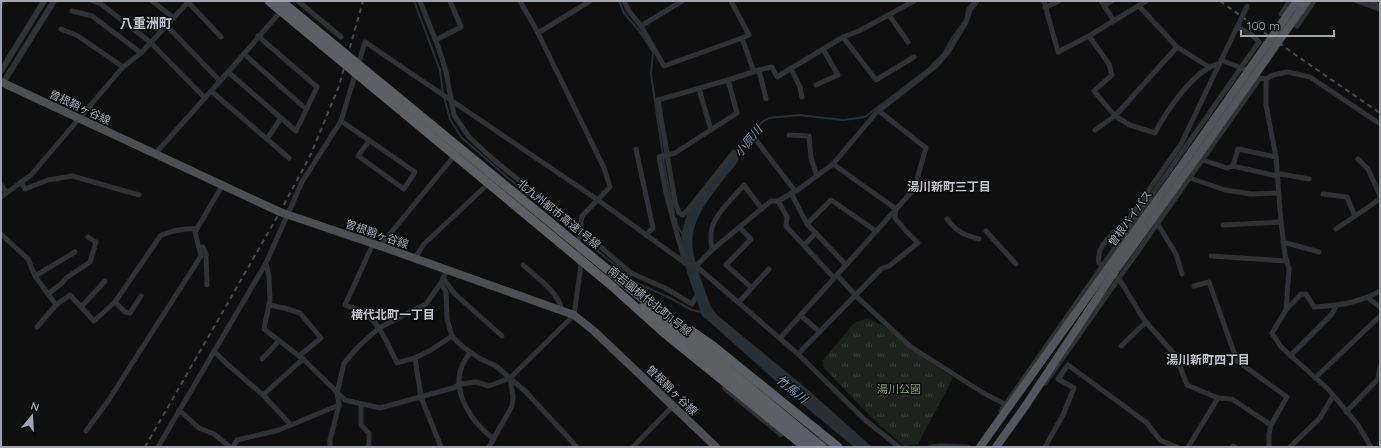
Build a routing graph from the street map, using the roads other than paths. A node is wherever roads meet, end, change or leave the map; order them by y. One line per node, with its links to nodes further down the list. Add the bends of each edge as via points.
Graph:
1 (2, 1): 29 (street)
2 (44, 1): 67 (street)
3 (54, 1): 75 (street)
4 (93, 1): 55 (street, via 101,4)
5 (152, 1): 39 (street)
6 (189, 1): 39 (street); 52 (street)
7 (266, 1): 37 (street)
8 (269, 1): 174 (highway, 北九州都市高速1号線, bridge)
9 (280, 1): 176 (highway, 北九州都市高速1号線, bridge)
10 (284, 1): 45 (street)
11 (298, 1): 50 (street)
12 (420, 1): 54 (street)
13 (450, 1): 54 (street, via 461,27)
14 (520, 1): 46 (street)
15 (590, 1): 46 (street)
16 (624, 1): 42 (street, via 628,11)
17 (682, 1): 42 (street)
18 (732, 1): 53 (street, via 749,35)
19 (977, 1): 85 (street, via 948,52 937,65)
20 (1044, 1): 34 (street)
21 (1059, 1): 34 (street)
22 (1101, 1): 32 (street)
23 (1112, 1): 32 (street)
24 (1146, 1): 33 (street)
25 (1314, 1): 31 (street, via 1296,26 1281,14)
26 (1358, 1): 35 (street)
27 (1372, 1): 35 (street)
28 (910, 2): 38 (street)
29 (1, 4)
30 (1248, 4): 43 (street, bridge)
31 (1300, 4): 102 (highway, 曽根バイパス, bridge)
32 (1104, 6): 40 (street)
33 (1140, 6): 40 (street); 57 (street)
34 (1045, 8): 48 (street, via 1058,52)
35 (1380, 8)
36 (72, 11): 59 (street, via 92,16)
37 (280, 12): 47 (street); 49 (street)
38 (889, 15): 51 (street, via 859,32); 56 (street)
39 (174, 18): 41 (street)
40 (1114, 21): 48 (street)
41 (166, 25): 55 (street); 74 (street)
42 (641, 26): 53 (street, via 664,66)
43 (1237, 27): 62 (street); 65 (street, via 1259,42)
44 (61, 29): 63 (street, via 78,36)
45 (324, 32)
46 (538, 33): 125 (street, via 604,168 610,187)
47 (258, 36): 60 (street); 84 (street, via 317,87)
48 (1089, 36): 86 (street, via 1108,64 1112,75 1094,91)
49 (309, 37)
50 (341, 37)
51 (843, 37): 58 (street); 61 (street, via 876,80)
52 (221, 38)
53 (742, 38): 68 (street)
54 (436, 40): 83 (street)
55 (150, 42): 59 (street); 81 (street)
56 (908, 42)
57 (1177, 47): 64 (street); 86 (street)
58 (824, 49): 66 (street); 76 (street, via 838,75)
59 (141, 53): 63 (street)
60 (244, 54): 69 (street); 84 (street)
61 (914, 57)
62 (1220, 62): 64 (street); 65 (street); 167 (street, via 1181,144 1130,217 1112,233 1099,252 1098,263)
63 (123, 67): 87 (street)
64 (1209, 67): 86 (street, via 1190,83 1162,118 1155,133 1130,125)
65 (1242, 67): 70 (street); 167 (street)
66 (791, 69): 68 (street, via 777,77 772,67); 80 (street, via 800,86)
67 (1, 71)
68 (756, 71): 73 (street); 82 (street)
69 (228, 72): 74 (street); 88 (street)
70 (1260, 78): 72 (street); 102 (street)
71 (380, 79): 148 (street, 南若園横代北町1号線)
72 (1266, 79): 90 (street, via 1287,72 1310,77); 103 (street, via 1266,105)
73 (728, 80): 77 (street); 91 (street, via 737,113)
74 (220, 81): 78 (street)
75 (2, 82): 87 (main road, 曽根鞘ヶ谷線)
76 (816, 85)
77 (699, 89): 91 (street); 100 (street, via 658,100)
78 (211, 91): 81 (street); 94 (street)
79 (380, 95): 101 (street, 南若園横代北町1号線)
80 (802, 97)
81 (205, 98): 99 (street)
82 (766, 99)
83 (452, 101): 89 (street, via 365,42); 125 (street); 138 (street, via 454,115 469,138)
84 (306, 109): 88 (street, via 296,131)
85 (879, 111): 106 (street); 128 (street, via 926,148 914,189)
86 (1115, 116): 92 (street)
87 (78, 118): 99 (main road, 曽根鞘ヶ谷線); 112 (street, via 31,175)
88 (281, 118): 94 (street)
89 (340, 121): 96 (street); 129 (street, via 302,182)
90 (1380, 124)
91 (711, 130): 100 (street, via 675,153)
92 (1095, 130)
93 (790, 135): 108 (street, via 809,136 811,158)
94 (267, 139): 104 (street)
95 (756, 140): 117 (street)
96 (369, 141): 96 (street, via 415,172 404,189 358,156)
97 (636, 149): 143 (street, via 653,228)
98 (734, 152): 121 (street, via 684,215 679,214)
99 (155, 154): 115 (main road, 曽根鞘ヶ谷線)
100 (667, 154): 121 (street); 124 (street, via 659,157)
101 (454, 156): 113 (street, 南若園横代北町1号線); 149 (street)
102 (1198, 156): 107 (street, via 1227,168); 110 (street); 167 (highway, 曽根バイパス)
103 (1276, 157): 107 (street, via 1238,149); 109 (street)
104 (289, 158)
105 (1358, 159): 123 (street, via 1368,169)
106 (833, 164): 108 (street); 128 (street)
107 (1233, 166): 109 (street)
108 (817, 176): 117 (street)
109 (1277, 176): 111 (street, via 1281,174); 118 (street)
110 (1190, 178): 118 (street, via 1225,190 1251,194); 133 (street)
111 (1309, 179)
112 (21, 182): 116 (street); 120 (street, via 25,189 48,180 72,176)
113 (488, 184): 156 (street, via 424,244); 163 (street, 南若園横代北町1号線)
114 (1, 185): 116 (street)
115 (222, 186): 129 (main road, 曽根鞘ヶ谷線); 137 (street)
116 (6, 192): 122 (street)
117 (793, 192): 126 (street); 134 (street)
118 (1279, 193): 132 (street)
119 (1323, 194): 130 (street, via 1346,197)
120 (139, 195)
121 (674, 196): 124 (street)
122 (1, 197)
123 (1380, 197): 130 (street)
124 (667, 198): 159 (street)
125 (598, 200): 138 (street, via 582,216); 143 (street)
126 (778, 201): 127 (street, via 771,201); 150 (street, via 787,217 786,226)
127 (762, 209): 136 (street); 152 (street, via 744,185 712,228)
128 (896, 209): 140 (street); 181 (street, via 895,218 918,243 889,266 881,269)
129 (288, 215): 149 (main road, 曽根鞘ヶ谷線); 158 (street)
130 (1355, 216): 139 (street)
131 (947, 219): 146 (street, via 955,229)
132 (1281, 222): 135 (street); 147 (street)
133 (1158, 223): 167 (street); 168 (street, via 1176,254)
134 (806, 224): 140 (street, via 831,200); 142 (street)
135 (1223, 225)
136 (739, 227): 152 (street); 177 (street, via 751,239 726,265)
137 (196, 229): 151 (street); 184 (street, via 172,231 161,235)
138 (580, 229): 148 (street); 182 (street, via 631,273 665,288 692,304)
139 (1336, 229)
140 (876, 231): 160 (street)
141 (986, 231): 161 (street)
142 (816, 233): 150 (street); 160 (street)
143 (646, 235): 159 (street)
144 (2, 236): 169 (street, via 28,259)
145 (88, 237): 179 (street, via 96,242 90,262)
146 (980, 239)
147 (1284, 242): 154 (street); 157 (street)
148 (578, 243): 163 (street); 245 (street, 南若園横代北町1号線)
149 (376, 245): 156 (main road, 曽根鞘ヶ谷線); 198 (street, via 345,305 361,311)
150 (804, 245): 170 (street)
151 (199, 248): 173 (street, via 203,247 206,254); 229 (street, via 201,256)
152 (712, 250): 164 (street)
153 (75, 252): 169 (street)
154 (1320, 252)
155 (1211, 256): 157 (street)
156 (415, 258): 166 (main road, 曽根鞘ヶ谷線)
157 (1287, 261): 192 (street, via 1289,269)
158 (266, 263): 187 (street); 205 (street)
159 (685, 263): 164 (street)
160 (846, 264): 170 (street)
161 (1016, 264)
162 (523, 265): 191 (street, via 552,291)
163 (581, 265): 193 (street); 241 (street, 南若園横代北町1号線, via 742,403)
164 (696, 266): 185 (street)
165 (769, 269): 177 (street)
166 (447, 270): 172 (street); 191 (main road, 曽根鞘ヶ谷線)
167 (1110, 272): 196 (street); 222 (street); 231 (highway, 曽根バイパス); 250 (highway, 曽根バイパス)
168 (1182, 274)
169 (35, 276): 179 (street)
170 (835, 277): 181 (street); 194 (street)
171 (105, 281): 189 (street)
172 (442, 281): 198 (street, via 426,304); 200 (street); 201 (street)
173 (207, 284)
174 (612, 286): 242 (highway, 北九州都市高速1号線, bridge, via 663,332); 243 (highway, bridge, via 667,327)
175 (1194, 286): 228 (street, via 1209,282 1237,361 1287,397)
176 (630, 288): 244 (highway, 北九州都市高速1号線, bridge); 246 (highway, bridge, via 713,346)
177 (752, 288): 185 (street)
178 (1380, 291): 183 (street)
179 (48, 294): 186 (street)
180 (141, 296): 184 (street, via 130,313 125,312)
181 (856, 296): 199 (street); 222 (street, via 911,347)
182 (696, 297)
183 (1368, 298): 188 (street); 190 (street)
184 (115, 302): 189 (street, via 94,321)
185 (738, 302): 202 (street)
186 (56, 305): 189 (street, via 70,295); 197 (street)
187 (269, 305): 203 (street, via 264,329); 209 (street, via 300,313 320,338)
188 (1336, 306): 192 (street, via 1314,307 1306,294 1301,294); 208 (street, via 1332,314)
189 (81, 307)
190 (1380, 307)
191 (562, 310): 193 (main road, 曽根鞘ヶ谷線)
192 (1286, 310): 208 (street, via 1272,333)
193 (574, 315): 213 (street); 224 (main road, 曽根鞘ヶ谷線)
194 (800, 315): 199 (street); 202 (street)
195 (1380, 316): 214 (street)
196 (1146, 322): 204 (street); 220 (street, via 1176,356 1187,385)
197 (38, 327)
198 (379, 328): 210 (street, via 397,363); 216 (street, via 344,363)
199 (820, 332): 207 (street)
200 (452, 336): 206 (street); 210 (street)
201 (502, 336)
202 (780, 338): 207 (street)
203 (278, 341): 209 (street); 211 (street)
204 (1121, 346)
205 (214, 351): 217 (street); 225 (street)
206 (470, 352): 213 (street, via 496,366); 215 (street, via 462,366)
207 (798, 354): 247 (street, via 864,420)
208 (1290, 356): 214 (street)
209 (301, 358): 216 (street); 217 (street)
210 (415, 358): 219 (street)
211 (262, 360)
212 (1380, 366): 226 (street, via 1378,379)
213 (510, 378): 215 (street, via 489,386 476,382); 230 (street, via 512,406); 238 (street)
214 (1315, 378): 218 (street)
215 (460, 384): 219 (street); 230 (street, via 462,400 471,416 484,432)
216 (337, 393): 221 (street, via 345,400); 223 (street)
217 (263, 395): 227 (street)
218 (1333, 396): 226 (street); 255 (street, via 1320,418)
219 (421, 397): 221 (street, via 380,408); 236 (street)
220 (1218, 398): 228 (street, via 1232,399); 253 (street)
221 (361, 404): 235 (street, via 361,425 369,433)
222 (1005, 404): 231 (street)
223 (339, 405): 227 (street); 234 (street)
224 (673, 406): 239 (street); 240 (main road, 曽根鞘ヶ谷線)
225 (179, 410): 232 (street); 233 (street, via 199,428 214,434)
226 (1346, 412): 256 (street, via 1358,425)
227 (291, 425): 233 (street, via 237,440)
228 (1271, 425): 254 (street)
229 (86, 431)
230 (494, 439): 237 (street)
231 (982, 445)
232 (158, 447)
233 (232, 447)
234 (330, 447)
235 (369, 447)
236 (442, 447)
237 (490, 447)
238 (577, 447)
239 (633, 447)
240 (716, 447)
241 (798, 447)
242 (805, 447)
243 (813, 447)
244 (822, 447)
245 (829, 447)
246 (838, 447)
247 (899, 447)
248 (930, 447): 249 (street)
249 (967, 447)
250 (996, 447)
251 (1045, 447): 252 (street, via 1063,415 1074,388 1058,379 1068,365 1147,423 1160,440)
252 (1177, 447)
253 (1188, 447)
254 (1269, 447)
255 (1290, 447)
256 (1371, 447)

